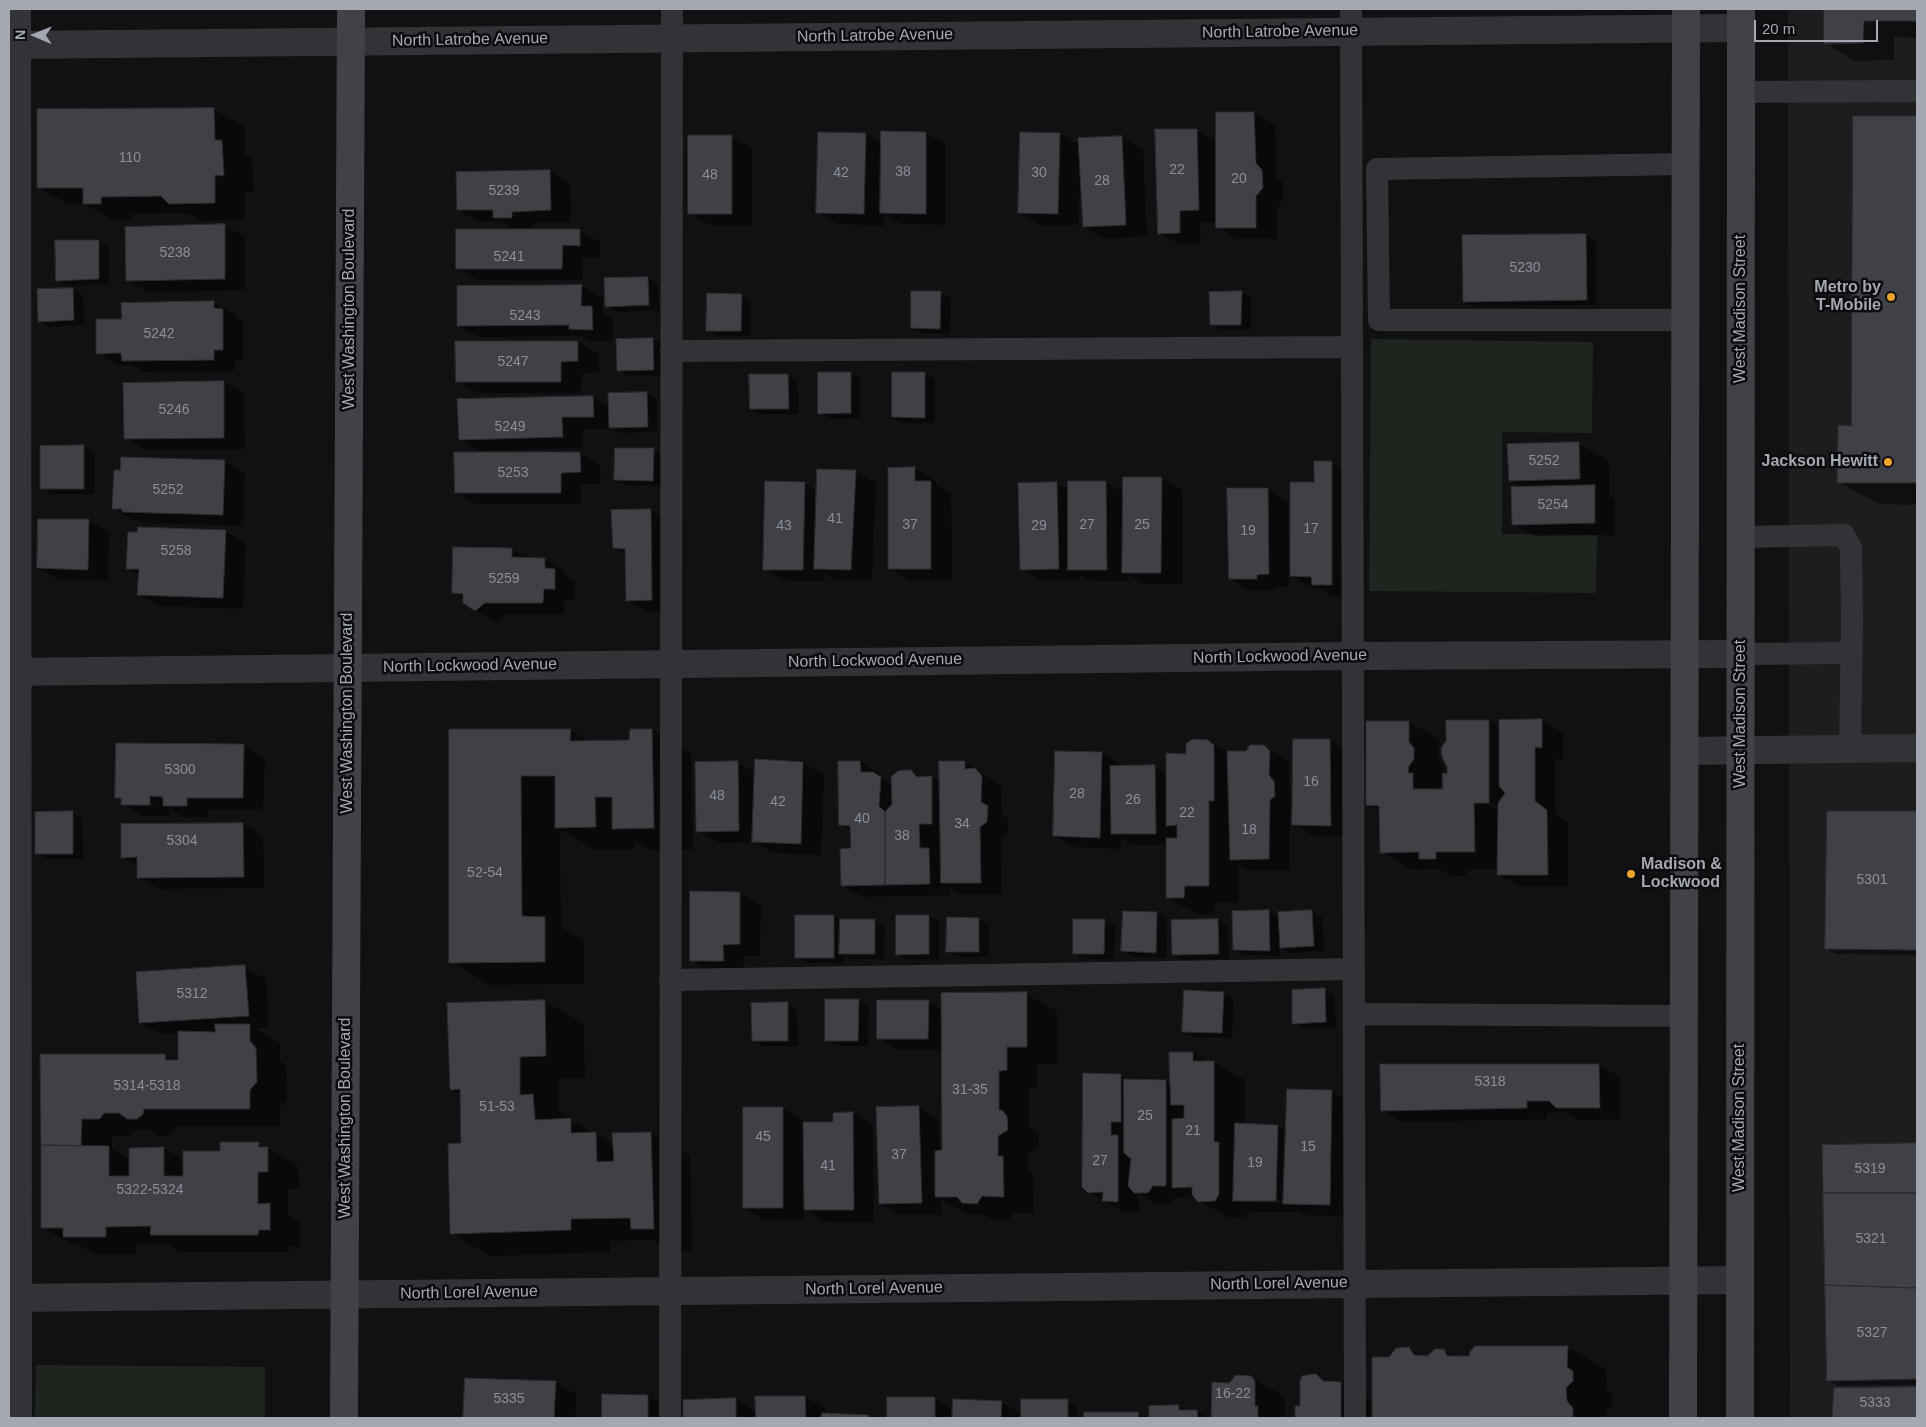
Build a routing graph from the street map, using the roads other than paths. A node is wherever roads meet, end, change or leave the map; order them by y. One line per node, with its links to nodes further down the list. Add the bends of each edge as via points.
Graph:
1 (20, 9): 9 (lane)
2 (351, 9): 8 (main road, West Washington Boulevard)
3 (672, 9): 7 (lane)
4 (1686, 18): 5 (street, North Latrobe Avenue); 6 (street, North Latrobe Avenue); 12 (main road)
5 (1741, 18): 11 (main road, West Madison Street)
6 (1351, 20): 7 (street, North Latrobe Avenue); 14 (lane)
7 (672, 38): 8 (street, North Latrobe Avenue); 15 (lane)
8 (351, 42): 9 (street, North Latrobe Avenue); 23 (main road, West Washington Boulevard)
9 (15, 45): 16 (lane)
10 (1917, 90): 11 (lane)
11 (1742, 92): 17 (main road, West Madison Street)
12 (1686, 164): 13 (main road); 13 (lane, via 1377,169 1379,320)
13 (1686, 320): 19 (main road)
14 (1352, 347): 15 (lane); 21 (lane)
15 (671, 351): 22 (lane)
16 (15, 359): 24 (lane)
17 (1740, 537): 18 (lane, via 1844,535 1850,548); 20 (main road, West Madison Street)
18 (1852, 653): 20 (lane); 26 (lane)
19 (1686, 654): 20 (street, North Lockwood Avenue); 21 (street, North Lockwood Avenue); 28 (main road)
20 (1740, 654): 27 (main road, West Madison Street)
21 (1353, 656): 22 (street, North Lockwood Avenue); 29 (lane)
22 (671, 664): 23 (street, North Lockwood Avenue); 30 (lane)
23 (348, 667): 24 (street, North Lockwood Avenue); 38 (main road, West Washington Boulevard)
24 (15, 671): 31 (lane)
25 (1917, 748): 26 (street)
26 (1850, 749): 27 (street)
27 (1740, 750): 28 (street); 35 (main road, West Madison Street)
28 (1686, 751): 33 (main road)
29 (1354, 969): 30 (lane); 32 (lane)
30 (670, 980): 37 (lane)
31 (15, 985): 39 (lane)
32 (1354, 1014): 33 (lane); 36 (lane)
33 (1685, 1016): 34 (main road)
34 (1684, 1280): 35 (street, North Lorel Avenue); 36 (street, North Lorel Avenue); 44 (main road)
35 (1740, 1280): 45 (main road, West Madison Street)
36 (1355, 1284): 37 (street, North Lorel Avenue); 43 (lane)
37 (670, 1291): 38 (street, North Lorel Avenue); 42 (lane)
38 (345, 1294): 39 (street, North Lorel Avenue); 41 (main road, West Washington Boulevard)
39 (15, 1298): 40 (lane)
40 (20, 1418)
41 (344, 1418)
42 (670, 1418)
43 (1356, 1418)
44 (1683, 1418)
45 (1740, 1418)

